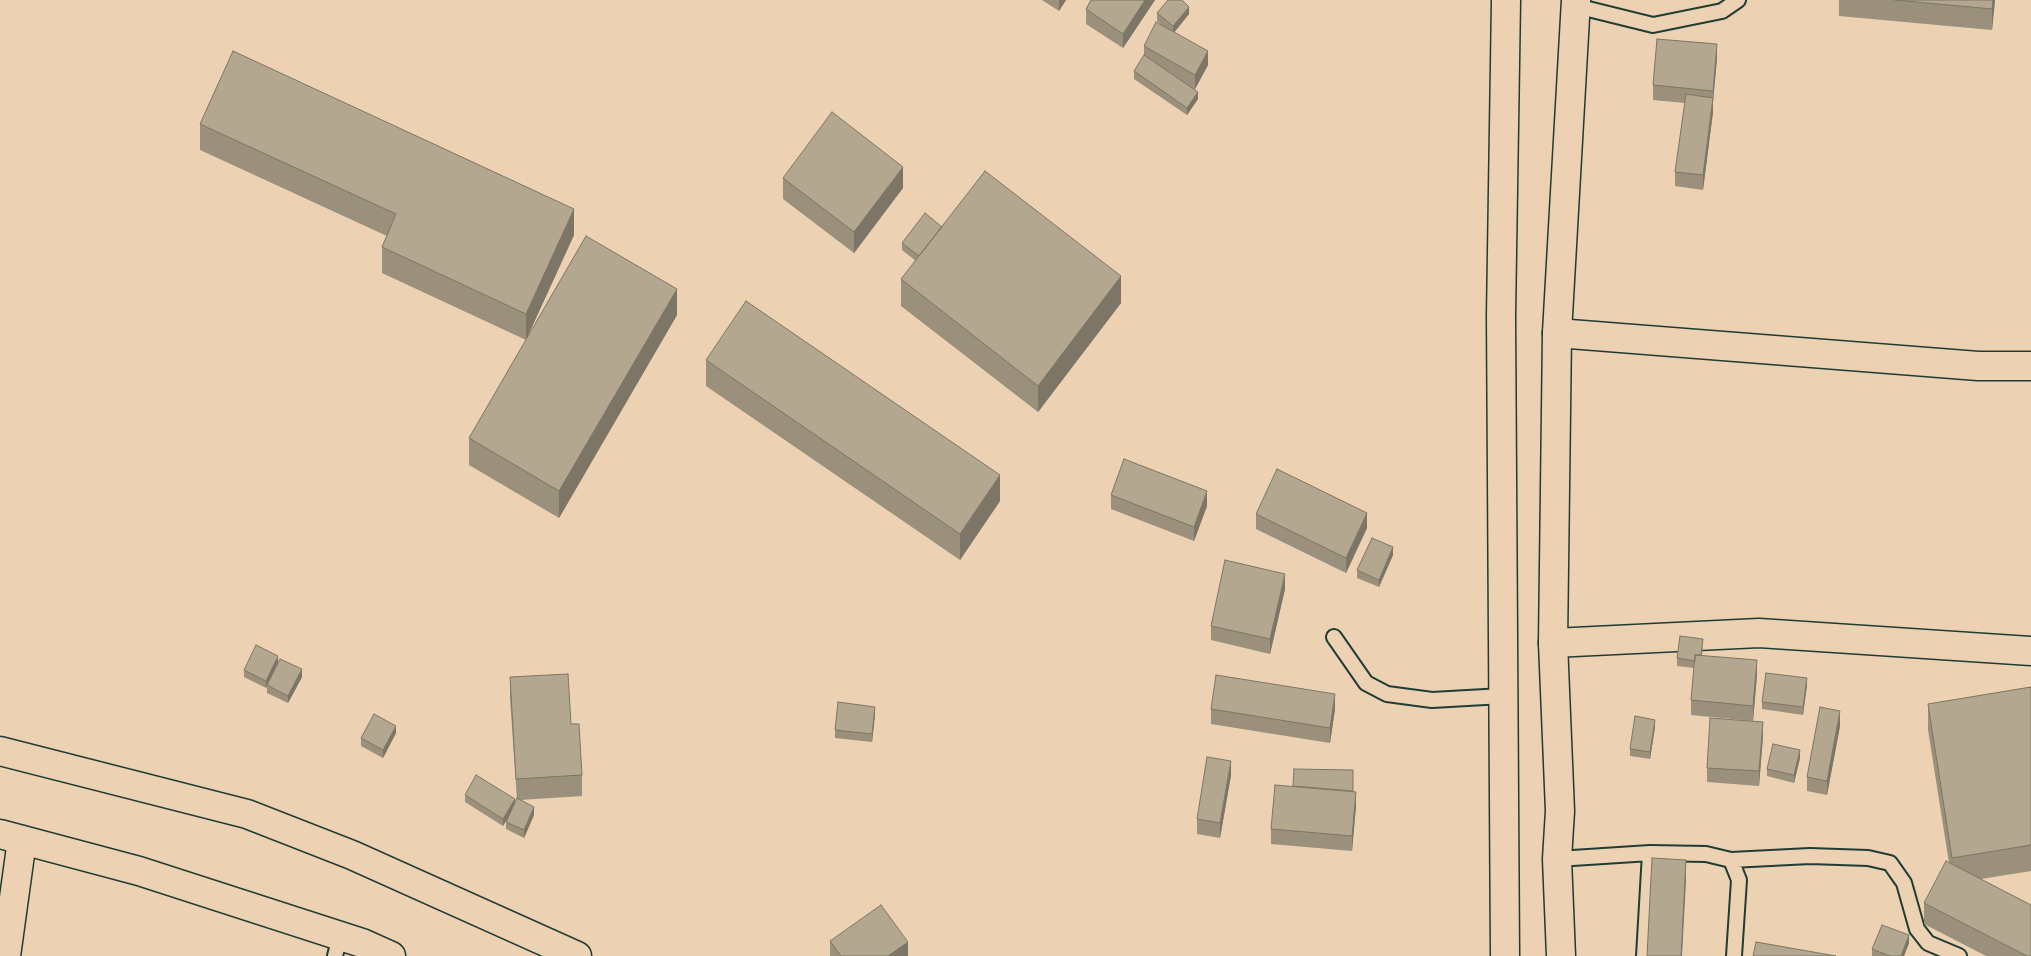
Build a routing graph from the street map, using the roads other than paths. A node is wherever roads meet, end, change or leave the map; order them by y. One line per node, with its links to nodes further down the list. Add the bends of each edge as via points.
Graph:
1 (1506, 0): 9 (main road, via 1501,316)
2 (1738, 0): 3 (lane, via 1722,11 1653,26)
3 (1576, 3): 4 (main road)
4 (1557, 333): 5 (main road, via 1978,366); 7 (main road)
5 (2031, 366)
6 (1334, 637): 9 (lane, via 1366,683 1387,694 1432,700)
7 (1553, 643): 8 (main road, via 1759,633); 13 (main road, via 1560,811)
8 (2031, 651)
9 (1503, 696): 19 (main road)
10 (0, 751): 18 (main road, via 247,814 352,855)
11 (11, 837): 15 (main road, via 139,871); 16 (main road)
12 (1650, 853): 13 (lane); 14 (lane, via 1706,854); 21 (lane)
13 (1557, 859): 20 (main road)
14 (1731, 860): 22 (lane, via 1739,880); 23 (lane, via 1810,856 1890,862 1904,883 1917,929 1928,943)
15 (337, 946): 17 (main road)
16 (6, 956)
17 (391, 956)
18 (577, 956)
19 (1505, 956)
20 (1561, 956)
21 (1644, 956)
22 (1734, 956)
23 (1960, 956)

